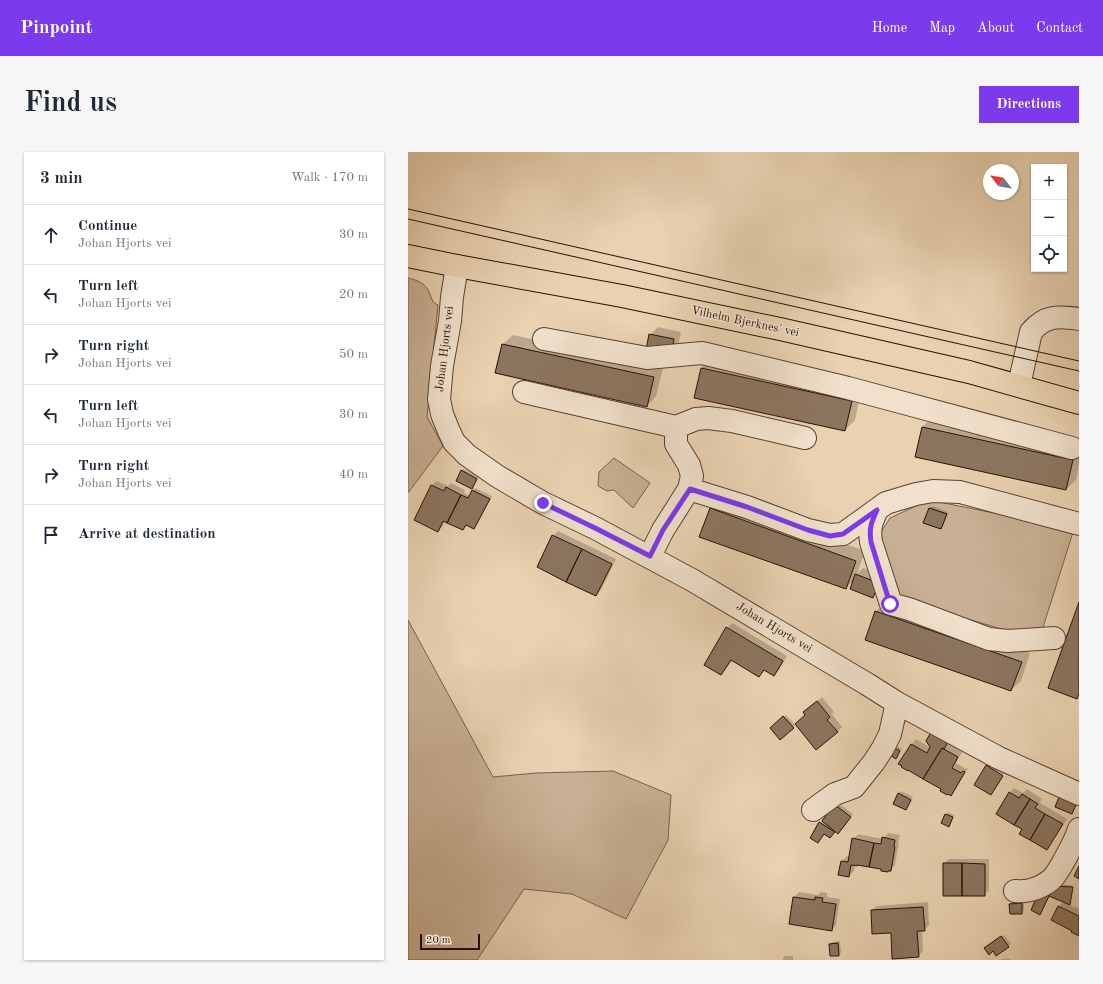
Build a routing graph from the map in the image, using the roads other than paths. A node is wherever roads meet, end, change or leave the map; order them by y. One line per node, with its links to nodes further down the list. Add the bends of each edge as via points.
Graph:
1 (408, 256): 2 (main road, Vilhelm Bjerknes' vei)
2 (457, 266): 5 (main road, Vilhelm Bjerknes' vei, via 622,296 780,329); 14 (street, Johan Hjorts vei, via 439,399 442,414 454,442 467,455 497,476 543,503)
3 (1079, 319): 5 (street, via 1058,317 1037,324 1031,332)
4 (544, 338): 10 (street, via 647,358 702,352)
5 (1018, 385): 7 (main road, Vilhelm Bjerknes' vei)
6 (524, 392): 8 (street)
7 (1079, 403)
8 (676, 427): 9 (street, via 696,419 708,418); 11 (street, via 676,444 689,465 692,476)
9 (805, 438)
10 (1072, 448)
11 (690, 489): 12 (street, via 830,536 843,534); 14 (street, via 663,530)
12 (877, 510): 13 (street, via 886,503 916,494 933,491 960,492); 15 (street, via 871,523 871,542 890,604 989,638 1008,641)
13 (1079, 524)
14 (650, 556): 16 (street, Johan Hjorts vei)
15 (1054, 638)
16 (897, 703): 17 (street, Johan Hjorts vei, via 999,758); 18 (street, via 890,734 870,767 854,787 835,794)
17 (1079, 794)
18 (813, 810)
19 (1079, 829): 20 (street, via 1051,880 1028,891)
20 (1015, 891)

